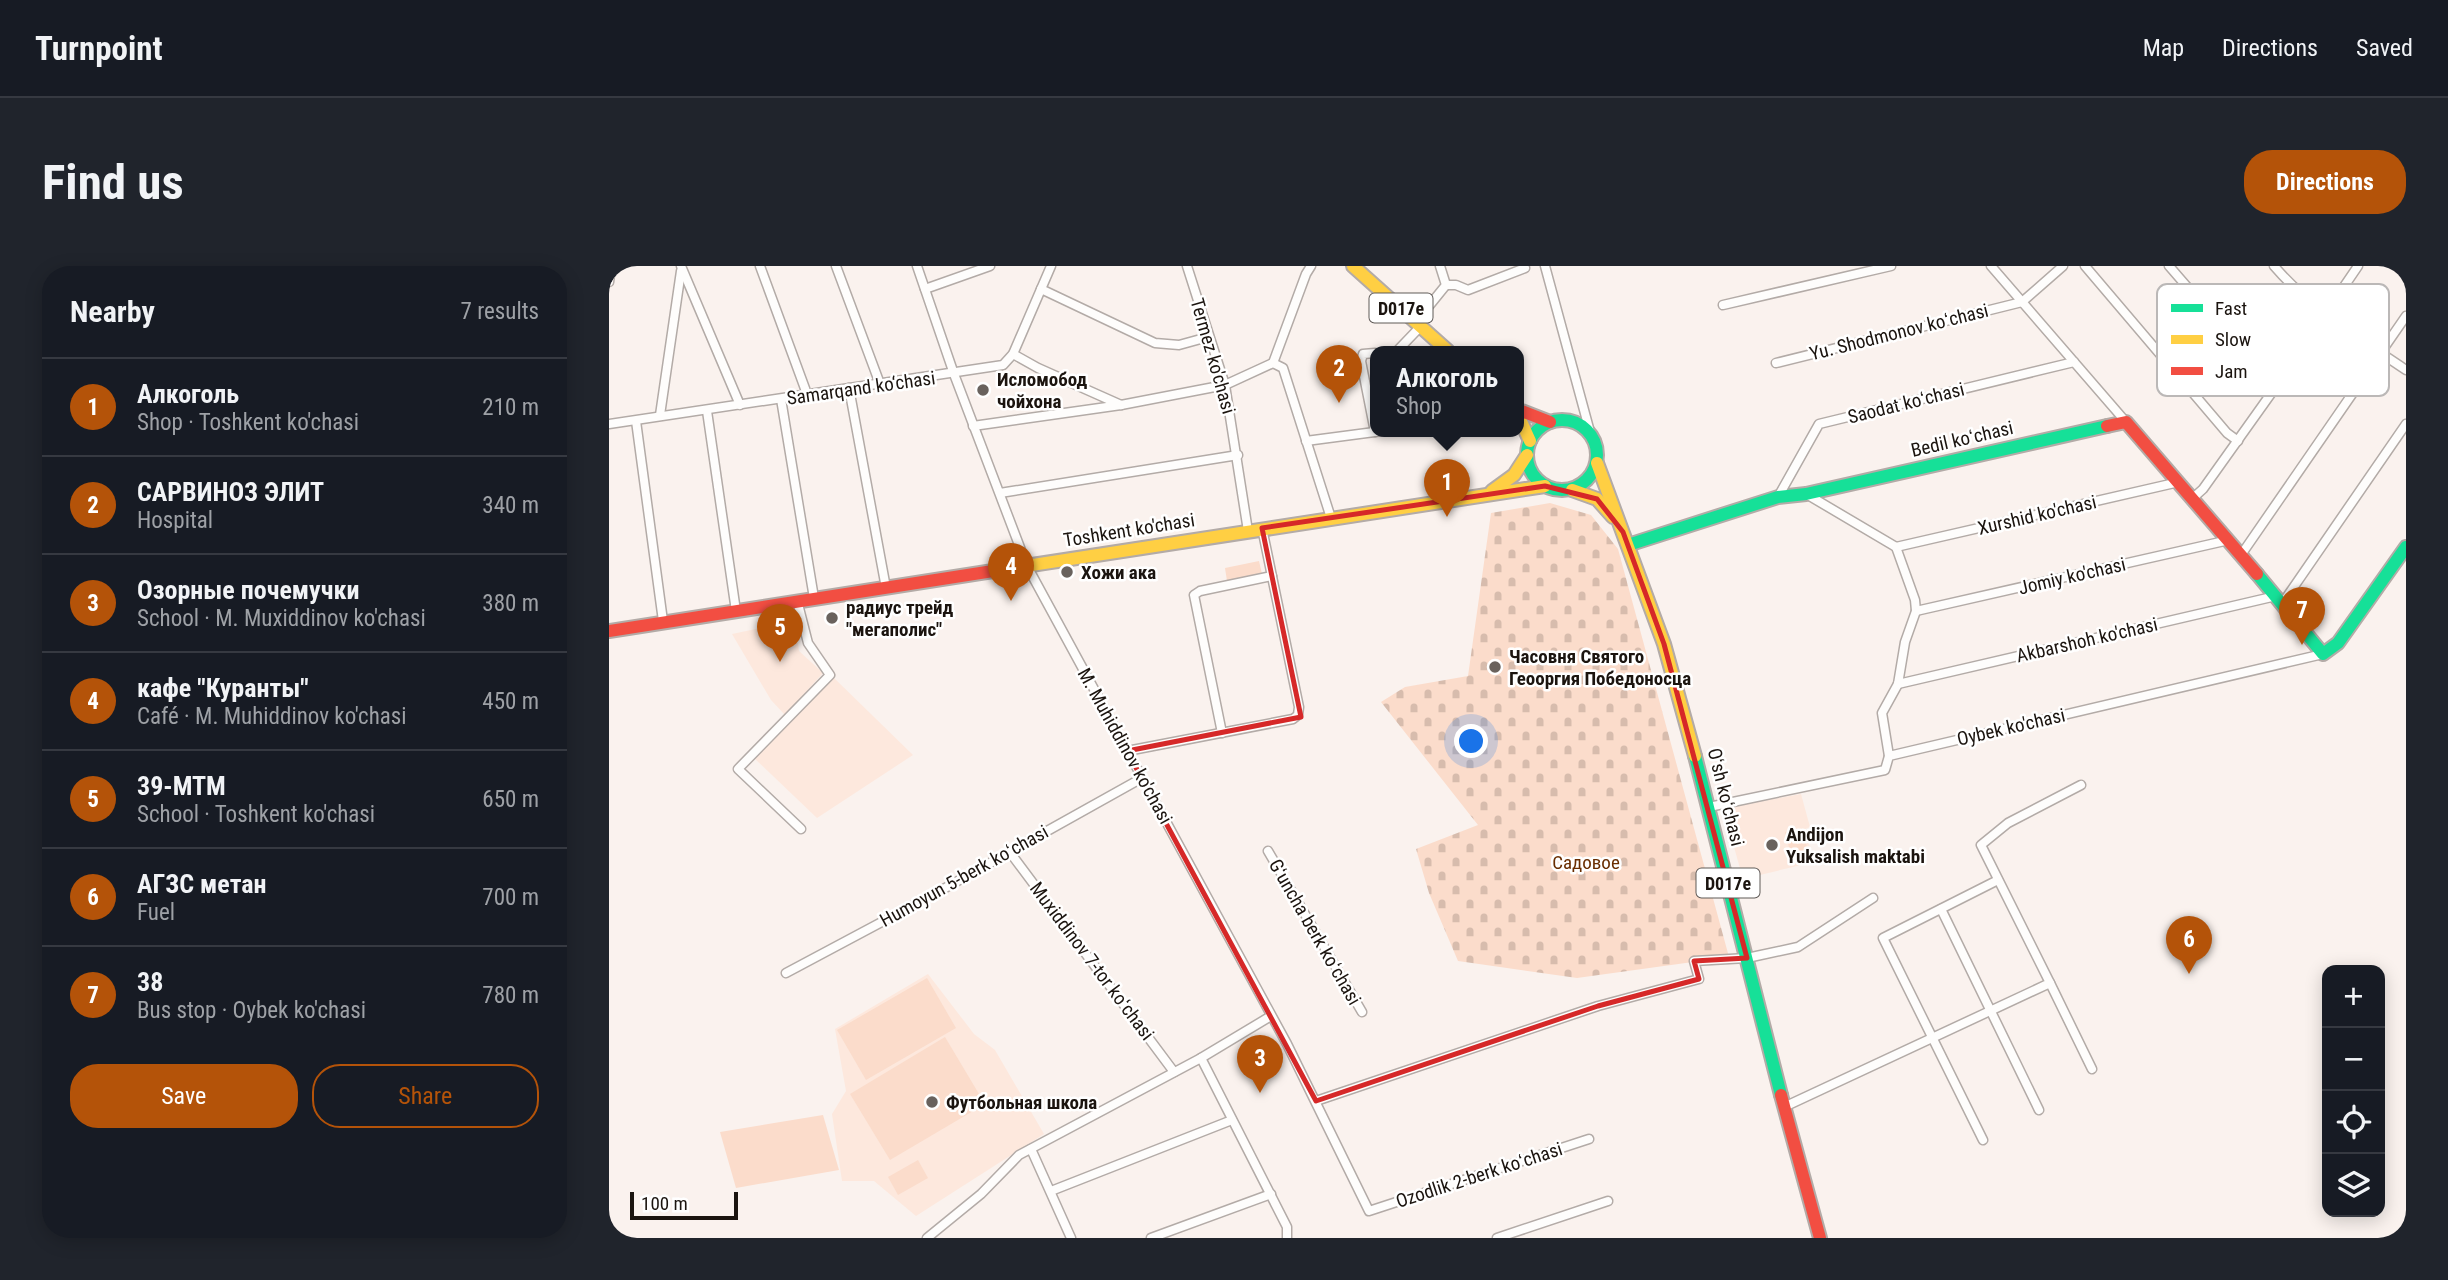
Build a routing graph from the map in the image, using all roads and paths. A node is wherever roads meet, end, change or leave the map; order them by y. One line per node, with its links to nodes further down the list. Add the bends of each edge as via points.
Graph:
1 (611, 266): 21 (street)
2 (760, 266): 48 (street)
3 (836, 266): 45 (street)
4 (916, 266): 26 (street, M. Muhiddinov ko'chasi)
5 (990, 266): 26 (street)
6 (1051, 266): 27 (street)
7 (1187, 266): 32 (street, Termez ko'chasi)
8 (1311, 266): 41 (street)
9 (1353, 266): 31 (main road, D017e)
10 (1440, 266): 25 (street)
11 (1545, 266): 66 (street)
12 (1891, 266): 29 (street)
13 (1991, 266): 28 (street)
14 (2063, 266): 28 (street)
15 (2085, 266): 36 (street)
16 (2169, 266): 22 (street)
17 (2274, 266): 23 (street)
18 (2358, 266): 24 (street)
19 (681, 267): 53 (street); 58 (street)
20 (1525, 268): 25 (street, via 1468,290)
21 (609, 282)
22 (2185, 284)
23 (2289, 284)
24 (2346, 284)
25 (1446, 285): 31 (street)
26 (925, 289): 44 (street, M. Muhiddinov ko'chasi)
27 (1041, 289): 32 (street, via 1155,343 1179,345); 37 (street)
28 (2022, 302): 40 (street); 42 (street, Yu. Shodmonov koʻchasi)
29 (1723, 306)
30 (2406, 316): 33 (street)
31 (1418, 324): 34 (street); 35 (main road, D017e)
32 (1208, 337): 46 (street, Termez ko'chasi)
33 (2389, 341)
34 (1402, 346)
35 (1442, 346)
36 (2157, 351)
37 (1013, 354): 44 (street, Samarqand ko‘chasi, via 1003,365); 54 (street)
38 (1370, 354): 55 (street, via 1361,361)
39 (2389, 358): 43 (street)
40 (2074, 362): 61 (street); 80 (street, Saodat koʻchasi, via 1819,424)
41 (1272, 363): 46 (street); 68 (street, via 1283,368)
42 (1776, 363)
43 (2406, 370)
44 (954, 374): 45 (street, Samarqand ko‘chasi); 64 (street, M. Muhiddinov ko'chasi)
45 (880, 384): 47 (street, Samarqand ko‘chasi)
46 (1225, 385): 54 (street); 72 (street, Termez ko'chasi)
47 (849, 388): 48 (street, Samarqand ko‘chasi); 93 (street)
48 (807, 394): 52 (street, Samarqand ko‘chasi)
49 (2196, 396): 70 (street)
50 (2269, 396): 70 (street)
51 (2351, 396): 90 (street)
52 (781, 399): 53 (street, Samarqand ko‘chasi); 94 (street)
53 (740, 405): 56 (street, Samarqand ko‘chasi)
54 (1121, 405): 64 (street)
55 (1370, 407)
56 (707, 411): 58 (street, Samarqand ko‘chasi); 97 (street)
57 (1524, 412): 60 (main road)
58 (660, 415): 59 (street, Samarqand ko‘chasi)
59 (636, 421): 62 (street, Samarqand ko‘chasi); 99 (street)
60 (1550, 422): 66 (main road, via 1571,421); 69 (main road)
61 (2126, 422): 74 (main road); 79 (main road, Bedil koʻchasi)
62 (609, 424)
63 (2406, 424): 96 (street)
64 (973, 426): 77 (street, M. Muhiddinov ko'chasi)
65 (1524, 428): 69 (main road)
66 (1590, 432): 73 (main road, D017e)
67 (1370, 433): 68 (street)
68 (1306, 441): 82 (street)
69 (1530, 441): 71 (main road)
70 (2238, 441): 81 (street)
71 (1527, 455): 75 (main road, via 1532,473); 78 (main road, via 1514,475)
72 (1238, 456): 77 (street); 84 (street, Termez ko'chasi)
73 (1597, 463): 76 (main road, via 1588,480); 85 (main road, D017e)
74 (2179, 482): 81 (main road); 88 (street, Xurshid ko'chasi)
75 (1545, 486): 76 (main road, D017e); 78 (main road, Toshkent ko'chasi)
76 (1572, 490): 85 (main road, D017e, via 1597,499)
77 (1000, 493): 91 (street, M. Muhiddinov ko'chasi)
78 (1489, 493): 82 (main road, Toshkent ko'chasi)
79 (1806, 494): 80 (main road, Bedil koʻchasi); 88 (street)
80 (1778, 497): 87 (main road, Bedil koʻchasi)
81 (2193, 498): 86 (main road)
82 (1331, 518): 83 (main road, Toshkent ko'chasi)
83 (1262, 528): 84 (main road, Toshkent ko'chasi); 92 (street)
84 (1248, 531): 91 (main road, Toshkent ko'chasi)
85 (1623, 532): 87 (main road, Oʻsh koʻchasi / D017e)
86 (2229, 540): 90 (main road); 98 (street, Jomiy ko'chasi)
87 (1628, 545): 108 (main road, Oʻsh koʻchasi / D017e, via 1664,644)
88 (1896, 547): 98 (street)
89 (2406, 547): 101 (main road, via 2338,643)
90 (2241, 555): 96 (main road)
91 (1027, 566): 93 (main road, Toshkent ko'chasi); 104 (street, M. Muhiddinov ko'chasi)
92 (1272, 576): 103 (street, via 1299,712 1293,719); 103 (street, via 1194,595)
93 (886, 588): 94 (main road, Toshkent ko'chasi)
94 (814, 598): 95 (main road, Toshkent ko'chasi)
95 (797, 600): 97 (main road, Toshkent ko'chasi); 109 (street, via 808,643 830,676 738,769)
96 (2279, 600): 101 (main road); 102 (street, Akbarshoh ko'chasi)
97 (736, 611): 99 (main road, Toshkent ko'chasi)
98 (1916, 611): 102 (street)
99 (663, 621): 100 (main road, Toshkent ko'chasi)
100 (609, 631)
101 (2323, 654): 105 (street, Oybek ko'chasi)
102 (1898, 684): 105 (street, via 1882,713)
103 (1222, 733): 104 (street)
104 (1127, 751): 106 (street, M. Muhiddinov ko'chasi)
105 (1889, 756): 108 (street, Oybek ko'chasi, via 1885,770)
106 (1142, 778): 110 (street, Humoyun 5-berk koʻchasi); 120 (street, M. Muhiddinov ko'chasi)
107 (2081, 785): 112 (street, via 2008,823 1983,843 1981,848)
108 (1709, 807): 115 (main road, Oʻsh koʻchasi / D017e)
109 (801, 829)
110 (1009, 851): 116 (street, Humoyun 5-berk koʻchasi); 124 (street, Muxiddinov 7-tor koʻchasi)
111 (1268, 851): 119 (street, Gʻuncha berk koʻchasi)
112 (1998, 880): 114 (street); 117 (street)
113 (1873, 898): 115 (street, via 1798,947)
114 (1941, 909): 118 (street); 121 (street, via 1883,938)
115 (1747, 958): 125 (street, via 1694,961 1699,979 1585,1011); 126 (main road, Oʻsh koʻchasi / D017e)
116 (786, 973)
117 (2050, 983): 118 (street); 123 (street)
118 (1992, 1011): 121 (street); 127 (street)
119 (1362, 1012)
120 (1271, 1016): 122 (street); 125 (street, M. Muhiddinov ko'chasi)
121 (1933, 1038): 126 (street); 130 (street)
122 (1201, 1058): 124 (street); 128 (street)
123 (2092, 1069)
124 (1174, 1072): 131 (street)
125 (1316, 1101): 135 (street, M. Muhiddinov ko'chasi)
126 (1784, 1107): 141 (main road, Oʻsh koʻchasi / D017e)
127 (2039, 1110)
128 (1232, 1120): 132 (street); 133 (street)
129 (1589, 1139): 135 (street, Ozodlik 2-berk koʻchasi)
130 (1983, 1140)
131 (1031, 1149): 132 (street); 136 (street)
132 (1051, 1191): 137 (street)
133 (1271, 1194): 138 (street); 139 (street, via 1287,1227)
134 (1608, 1201): 140 (street)
135 (1369, 1211)
136 (927, 1238)
137 (1071, 1238)
138 (1151, 1238)
139 (1287, 1238)
140 (1497, 1238)
141 (1820, 1238)

